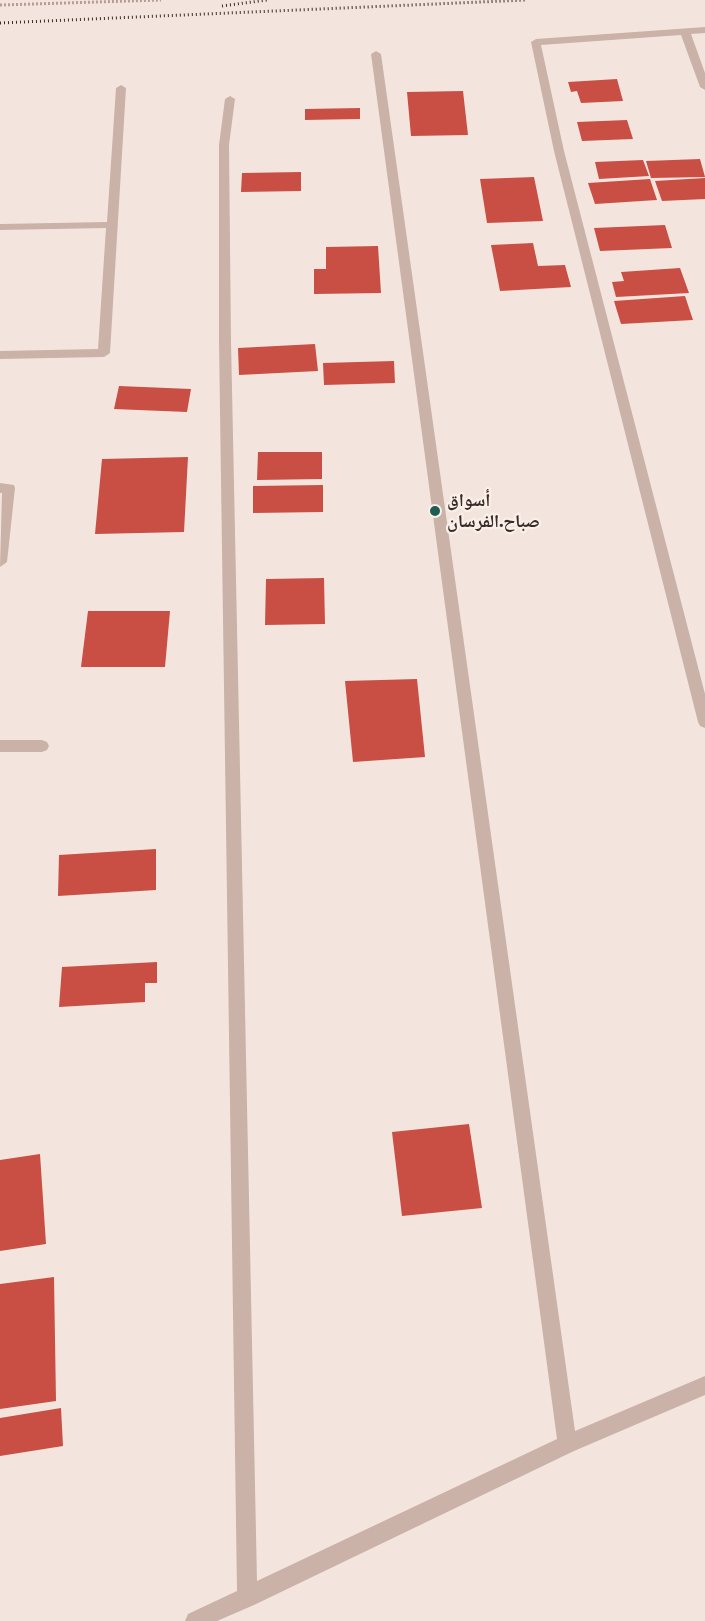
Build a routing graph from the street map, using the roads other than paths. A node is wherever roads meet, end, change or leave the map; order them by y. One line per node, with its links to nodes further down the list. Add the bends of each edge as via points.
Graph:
1 (705, 30): 2 (street)
2 (685, 32): 4 (street); 12 (street, via 536,42 559,152)
3 (376, 54): 16 (street)
4 (705, 87)
5 (121, 88): 7 (street)
6 (230, 99): 17 (street, via 224,145 225,341)
7 (112, 225): 8 (street); 9 (street, via 104,353)
8 (0, 227)
9 (0, 355)
10 (0, 488): 11 (street, via 9,488)
11 (0, 562)
12 (705, 722)
13 (0, 746): 14 (street)
14 (42, 746)
15 (705, 1385): 16 (street)
16 (567, 1444): 17 (street)
17 (247, 1598): 18 (street)
18 (195, 1621)

